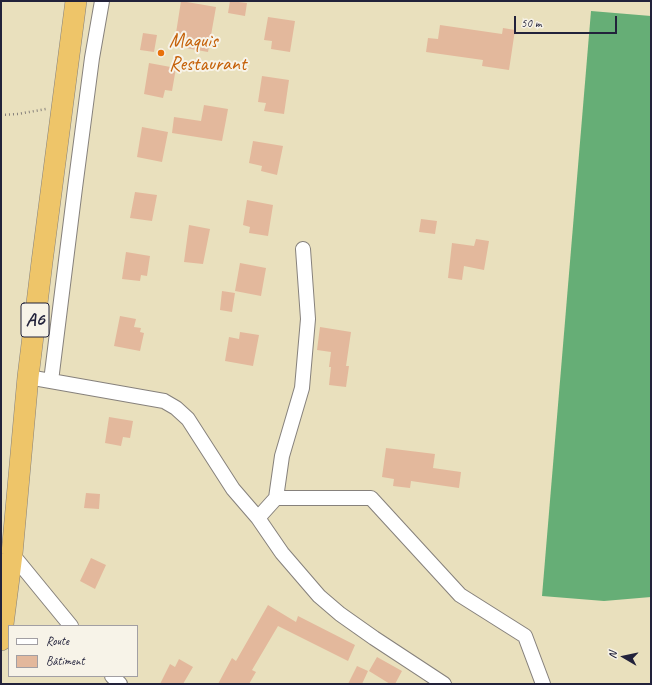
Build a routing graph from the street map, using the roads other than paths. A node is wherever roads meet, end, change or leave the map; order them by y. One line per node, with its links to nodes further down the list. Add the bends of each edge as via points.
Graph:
1 (76, 1): 4 (highway, A6)
2 (102, 1): 5 (street, via 90,73)
3 (303, 249): 6 (street, via 308,319 302,388 282,456)
4 (28, 377): 5 (street); 8 (highway, A6)
5 (51, 381): 7 (street, via 164,401 176,408 188,420 233,489)
6 (276, 498): 7 (street); 12 (street, via 371,498 460,595 525,636)
7 (258, 518): 11 (street, via 282,553 319,596 362,630)
8 (12, 554): 9 (street); 10 (highway, A6)
9 (70, 625)
10 (1, 640)
11 (444, 684)
12 (543, 684)

